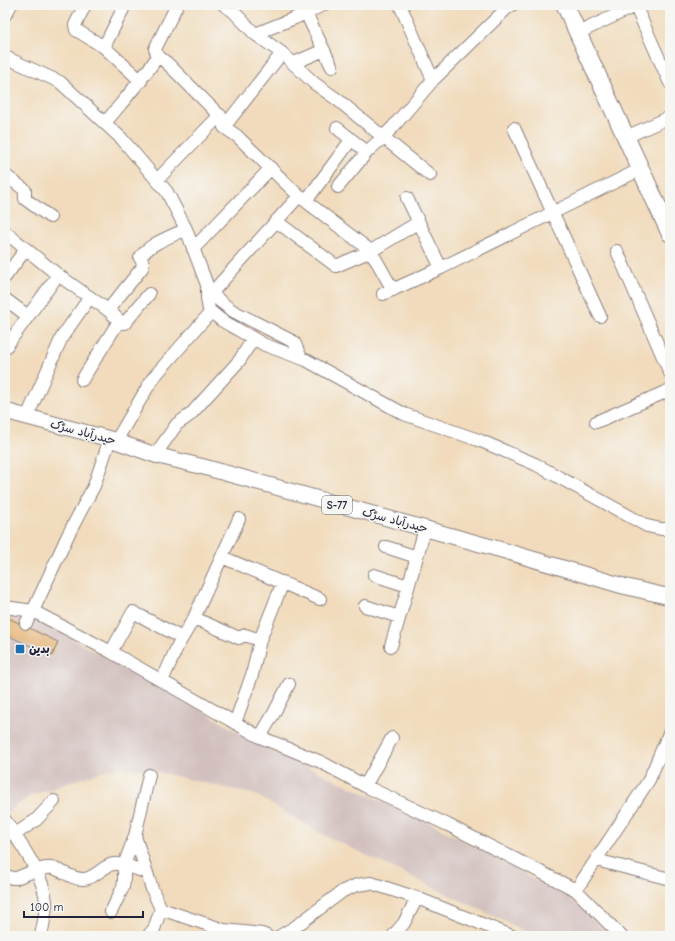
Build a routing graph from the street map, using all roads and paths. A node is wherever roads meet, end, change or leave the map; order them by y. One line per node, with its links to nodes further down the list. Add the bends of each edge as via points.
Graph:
1 (11, 5): 12 (street)
2 (85, 5): 15 (street, via 75,25 76,30)
3 (125, 5): 15 (street)
4 (177, 5): 18 (street, via 155,50)
5 (224, 5): 14 (street)
6 (323, 5): 11 (street)
7 (400, 5): 22 (street)
8 (512, 5): 22 (street)
9 (565, 5): 13 (highway)
10 (636, 5): 13 (street); 24 (street)
11 (306, 13): 14 (street); 16 (street)
12 (5, 15)
13 (578, 33): 31 (highway)
14 (255, 34): 17 (street)
15 (104, 47): 23 (street)
16 (324, 50): 20 (street); 21 (street)
17 (282, 52): 20 (street); 26 (street)
18 (158, 56): 23 (street); 26 (street)
19 (5, 57): 27 (street, via 60,82)
20 (294, 64): 30 (street, via 314,83)
21 (332, 67)
22 (433, 80): 30 (street, via 394,128)
23 (141, 81): 27 (street)
24 (670, 83)
25 (670, 117): 31 (street)
26 (222, 121): 34 (street); 38 (street)
27 (105, 123): 38 (street)
28 (337, 128): 32 (street)
29 (514, 128): 42 (street)
30 (383, 137): 33 (street); 37 (street)
31 (626, 137): 35 (highway)
32 (351, 140): 33 (street); 40 (street)
33 (367, 152): 39 (street)
34 (271, 168): 40 (street); 50 (street)
35 (641, 169): 42 (street); 48 (highway)
36 (5, 175): 43 (street, via 25,190 25,198)
37 (430, 175)
38 (157, 180): 46 (street, via 167,192)
39 (338, 186)
40 (303, 198): 44 (street); 51 (street)
41 (407, 198): 45 (street)
42 (552, 213): 53 (street); 63 (street)
43 (50, 217)
44 (276, 221): 51 (street, via 336,266); 56 (street)
45 (419, 222): 51 (street); 53 (street)
46 (186, 229): 50 (street); 60 (street, via 152,246 143,254 140,258 142,268)
47 (5, 232): 49 (street)
48 (670, 233)
49 (26, 249): 54 (street); 55 (street)
50 (193, 249): 56 (street)
51 (371, 251): 53 (street, via 388,292)
52 (617, 251): 68 (street)
53 (441, 268)
54 (58, 275): 58 (street); 62 (street)
55 (5, 277)
56 (208, 292): 61 (street, via 209,310); 67 (street, via 233,311 294,342)
57 (149, 294): 64 (street, via 125,323)
58 (90, 297): 60 (street); 72 (street, via 62,337)
59 (5, 299): 62 (street)
60 (108, 310): 64 (street)
61 (212, 312): 65 (street); 74 (street, via 153,378)
62 (28, 316): 66 (street)
63 (600, 316)
64 (119, 320): 69 (street)
65 (253, 339): 67 (street); 75 (street, via 239,361 190,415 177,424)
66 (5, 348)
67 (301, 358): 78 (street, via 404,414 481,441 535,464 647,526)
68 (670, 373)
69 (82, 380)
70 (670, 390): 73 (street)
71 (5, 411): 72 (main road, حیدرآباد سڑک / S-77)
72 (27, 417): 74 (main road, حیدرآباد سڑک / S-77)
73 (596, 422)
74 (113, 440): 75 (main road, حیدرآباد سڑک / S-77); 89 (street, via 94,486 68,534)
75 (155, 455): 77 (main road, حیدرآباد سڑک / S-77)
76 (239, 519): 80 (street)
77 (425, 528): 81 (street); 85 (main road, حیدرآباد سڑک / S-77)
78 (670, 529)
79 (386, 547): 81 (street)
80 (222, 557): 83 (street); 91 (street)
81 (417, 557): 84 (street)
82 (374, 575): 84 (street)
83 (283, 582): 86 (street); 94 (street)
84 (408, 586): 90 (street)
85 (670, 597)
86 (320, 599)
87 (365, 606): 90 (street)
88 (5, 607): 89 (street)
89 (33, 611): 92 (street); 96 (street)
90 (399, 617): 95 (street)
91 (194, 618): 93 (street); 94 (street, via 239,638 245,635)
92 (26, 623)
93 (182, 638): 96 (street, via 133,612); 97 (street)
94 (260, 640): 99 (street, via 252,675)
95 (391, 646)
96 (111, 652): 97 (street)
97 (162, 681): 99 (street)
98 (289, 684): 101 (street)
99 (235, 723): 101 (street)
100 (670, 731): 109 (street, via 649,780)
101 (260, 737): 104 (street, via 321,762)
102 (392, 738): 104 (street)
103 (149, 775): 108 (street)
104 (364, 786): 115 (street)
105 (54, 801): 107 (street, via 36,820)
106 (5, 820): 107 (street)
107 (14, 835): 111 (street)
108 (135, 836): 110 (street); 112 (street)
109 (596, 860): 114 (street); 115 (street)
110 (124, 865): 111 (street, via 110,865 92,878 83,879 51,868); 112 (street); 118 (street, via 124,882)
111 (36, 871): 113 (street, via 16,878); 121 (street, via 46,904)
112 (147, 873): 117 (street)
113 (5, 875)
114 (670, 879)
115 (576, 890): 125 (street)
116 (417, 898): 120 (street); 123 (street, via 371,883 357,884 343,891); 124 (street, via 404,923)
117 (161, 909): 119 (street); 122 (street, via 224,930)
118 (111, 912)
119 (153, 934)
120 (505, 935)
121 (41, 936)
122 (267, 936)
123 (280, 936)
124 (393, 936)
125 (621, 936)

